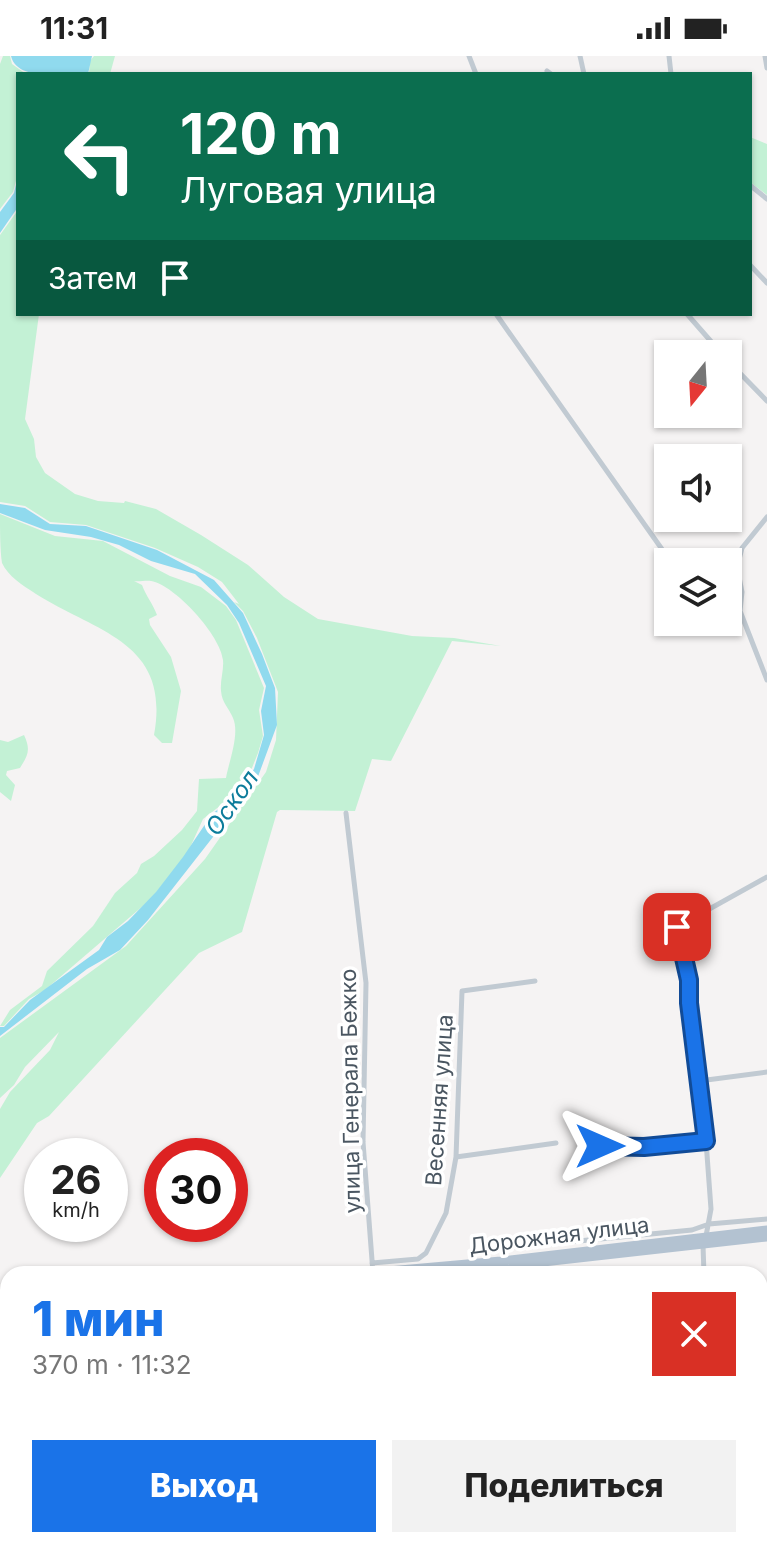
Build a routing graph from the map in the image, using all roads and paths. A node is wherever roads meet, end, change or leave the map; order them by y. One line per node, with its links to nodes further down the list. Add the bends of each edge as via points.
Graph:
1 (765, 56): 2 (street)
2 (767, 68)
3 (752, 267): 4 (street)
4 (767, 283)
5 (497, 316): 11 (street)
6 (689, 316): 7 (street)
7 (710, 340)
8 (742, 375): 9 (street)
9 (767, 401)
10 (767, 517): 12 (street)
11 (661, 548)
12 (742, 548)
13 (742, 616): 14 (street)
14 (767, 680)
15 (346, 813): 30 (street, улица Генерала Бежко, via 366,983 363,1142)
16 (767, 877): 19 (street, via 677,927 689,980)
17 (535, 981): 23 (street, Весенняя улица, via 462,991)
18 (767, 1072): 19 (street)
19 (699, 1081): 20 (street)
20 (706, 1141): 22 (street); 25 (street)
21 (556, 1143): 23 (street)
22 (600, 1146)
23 (456, 1157): 31 (street, Весенняя улица, via 446,1213 426,1253)
24 (767, 1219): 25 (street, Дорожная улица)
25 (709, 1224): 28 (street); 29 (street, Дорожная улица)
26 (767, 1230): 28 (main road, Дорожная улица)
27 (767, 1237): 28 (main road, Дорожная улица)
28 (705, 1240): 32 (main road, Дорожная улица); 33 (main road, Дорожная улица); 34 (street)
29 (486, 1250)
30 (372, 1266)
31 (389, 1266)
32 (416, 1266)
33 (500, 1266)
34 (704, 1266)

